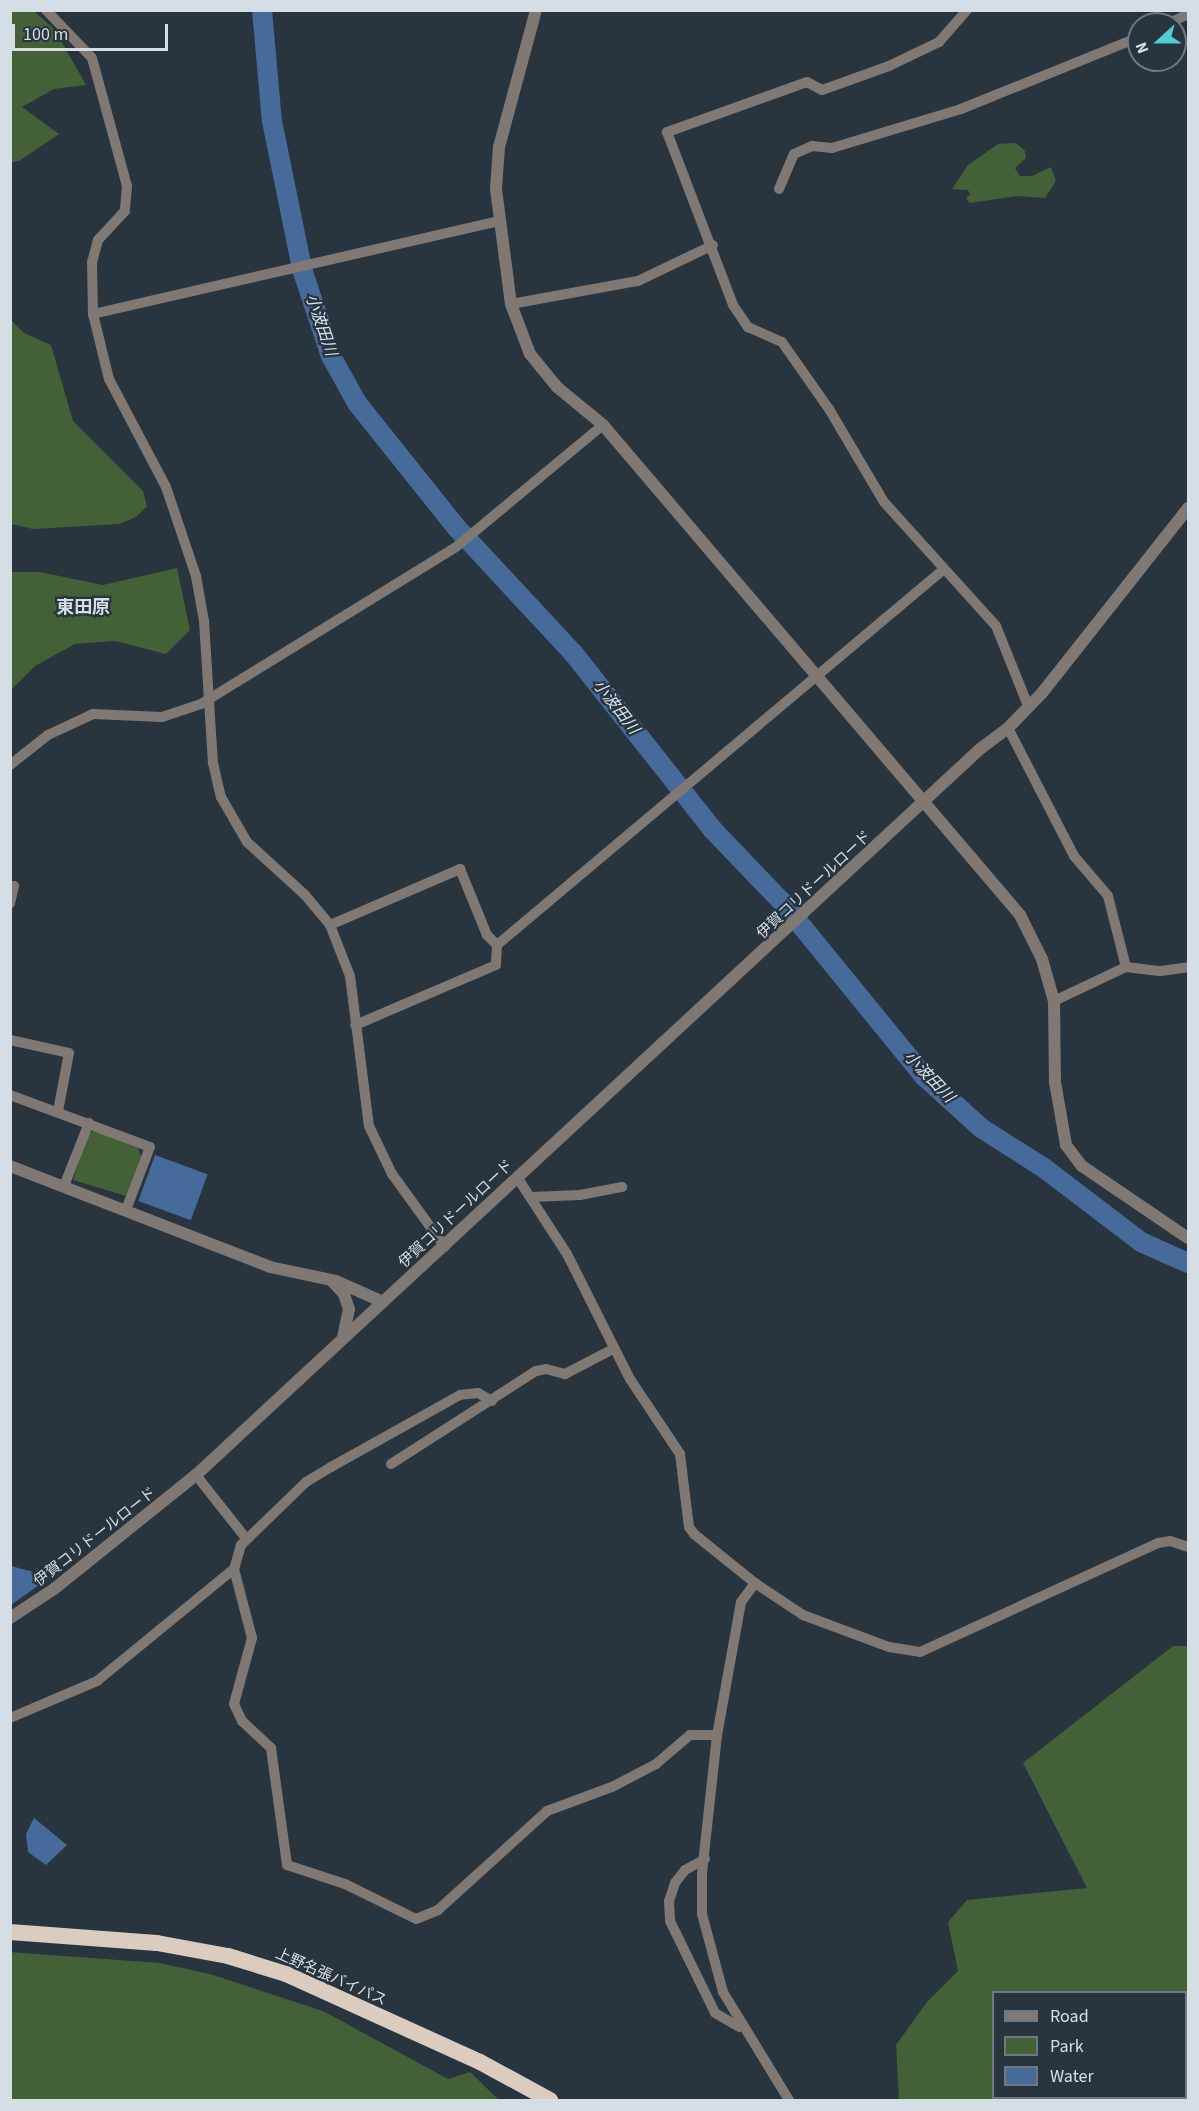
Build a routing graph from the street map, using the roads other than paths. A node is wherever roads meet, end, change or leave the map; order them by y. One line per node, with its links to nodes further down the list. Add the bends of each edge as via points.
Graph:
1 (46, 10): 9 (street, via 92,58 129,196 126,211 98,240 92,262)
2 (536, 10): 6 (street, via 499,147)
3 (968, 10): 7 (street, via 939,42 889,66 822,90 807,82 667,132)
4 (1127, 42): 5 (street, via 961,109 832,148 812,146 794,154)
5 (779, 189)
6 (498, 222): 8 (street); 9 (street)
7 (712, 245): 8 (street, via 639,281); 12 (street, via 733,305 748,327 782,342 829,409 876,491)
8 (511, 304): 10 (street, via 521,336 535,360 557,387)
9 (93, 314): 14 (street, via 119,405 155,463 184,537 204,621)
10 (603, 425): 13 (street); 14 (street, via 456,548)
11 (1188, 508): 15 (street, 伊賀コリドールロード)
12 (944, 569): 13 (street); 15 (street, via 996,626)
13 (816, 675): 18 (street); 22 (street)
14 (210, 698): 17 (street, via 162,717 93,714 48,735); 21 (street, via 213,763 227,812 261,859 299,889)
15 (1029, 708): 16 (street, 伊賀コリドールロード)
16 (1008, 728): 18 (street, 伊賀コリドールロード); 23 (street, via 1074,856 1108,896)
17 (10, 765)
18 (924, 802): 25 (street, via 1020,915 1035,943); 32 (street, 伊賀コリドールロード)
19 (10, 886): 20 (street, via 14,886)
20 (10, 904)
21 (330, 926): 22 (street, via 460,869 487,935); 26 (street, via 348,965)
22 (497, 945): 26 (street, via 496,965)
23 (1126, 967): 24 (street, via 1161,971); 25 (street)
24 (1188, 967)
25 (1054, 1001): 37 (street, via 1055,1082 1066,1144 1082,1166)
26 (355, 1025): 38 (street, via 366,1113 377,1148)
27 (10, 1040): 29 (street, via 69,1053)
28 (10, 1095): 29 (street)
29 (58, 1111): 30 (street)
30 (89, 1123): 33 (street); 36 (street, via 150,1147)
31 (11, 1168): 33 (street)
32 (517, 1177): 35 (street); 38 (street, 伊賀コリドールロード)
33 (64, 1186): 36 (street)
34 (622, 1187): 35 (street, via 580,1195)
35 (531, 1197): 42 (street, via 573,1265)
36 (126, 1210): 39 (street, via 270,1267)
37 (1188, 1238)
38 (445, 1247): 40 (street, 伊賀コリドールロード)
39 (328, 1278): 40 (street); 41 (street, via 338,1286 350,1309)
40 (382, 1302): 41 (street, 伊賀コリドールロード)
41 (341, 1340): 45 (street, 伊賀コリドールロード)
42 (613, 1349): 43 (street, via 565,1374 546,1369 536,1371); 49 (street, via 684,1463 689,1527 701,1542)
43 (492, 1401): 44 (street); 46 (street, via 478,1393 460,1395 306,1482)
44 (391, 1464)
45 (196, 1475): 46 (street); 50 (street, 伊賀コリドールロード, via 54,1589)
46 (245, 1537): 48 (street)
47 (1188, 1547): 49 (street, via 1170,1541 1158,1543 920,1652 890,1647 803,1615)
48 (234, 1569): 51 (street, via 97,1681); 52 (street, via 252,1638 234,1704 243,1720 271,1748 287,1864 345,1884 407,1916 416,1918 438,1910 547,1811 612,1787 656,1764 690,1735)
49 (754, 1583): 52 (street, via 741,1602)
50 (10, 1618)
51 (10, 1718)
52 (717, 1735): 53 (street)
53 (705, 1859): 55 (street, via 702,1914 708,1947 723,1992); 55 (street, via 685,1870 675,1883 669,1901 670,1920 715,2013)
54 (10, 1932): 56 (highway, 上野名張バイパス, via 157,1943 228,1956 286,1974 480,2062)
55 (742, 2028): 57 (street)
56 (550, 2100)
57 (789, 2100)

